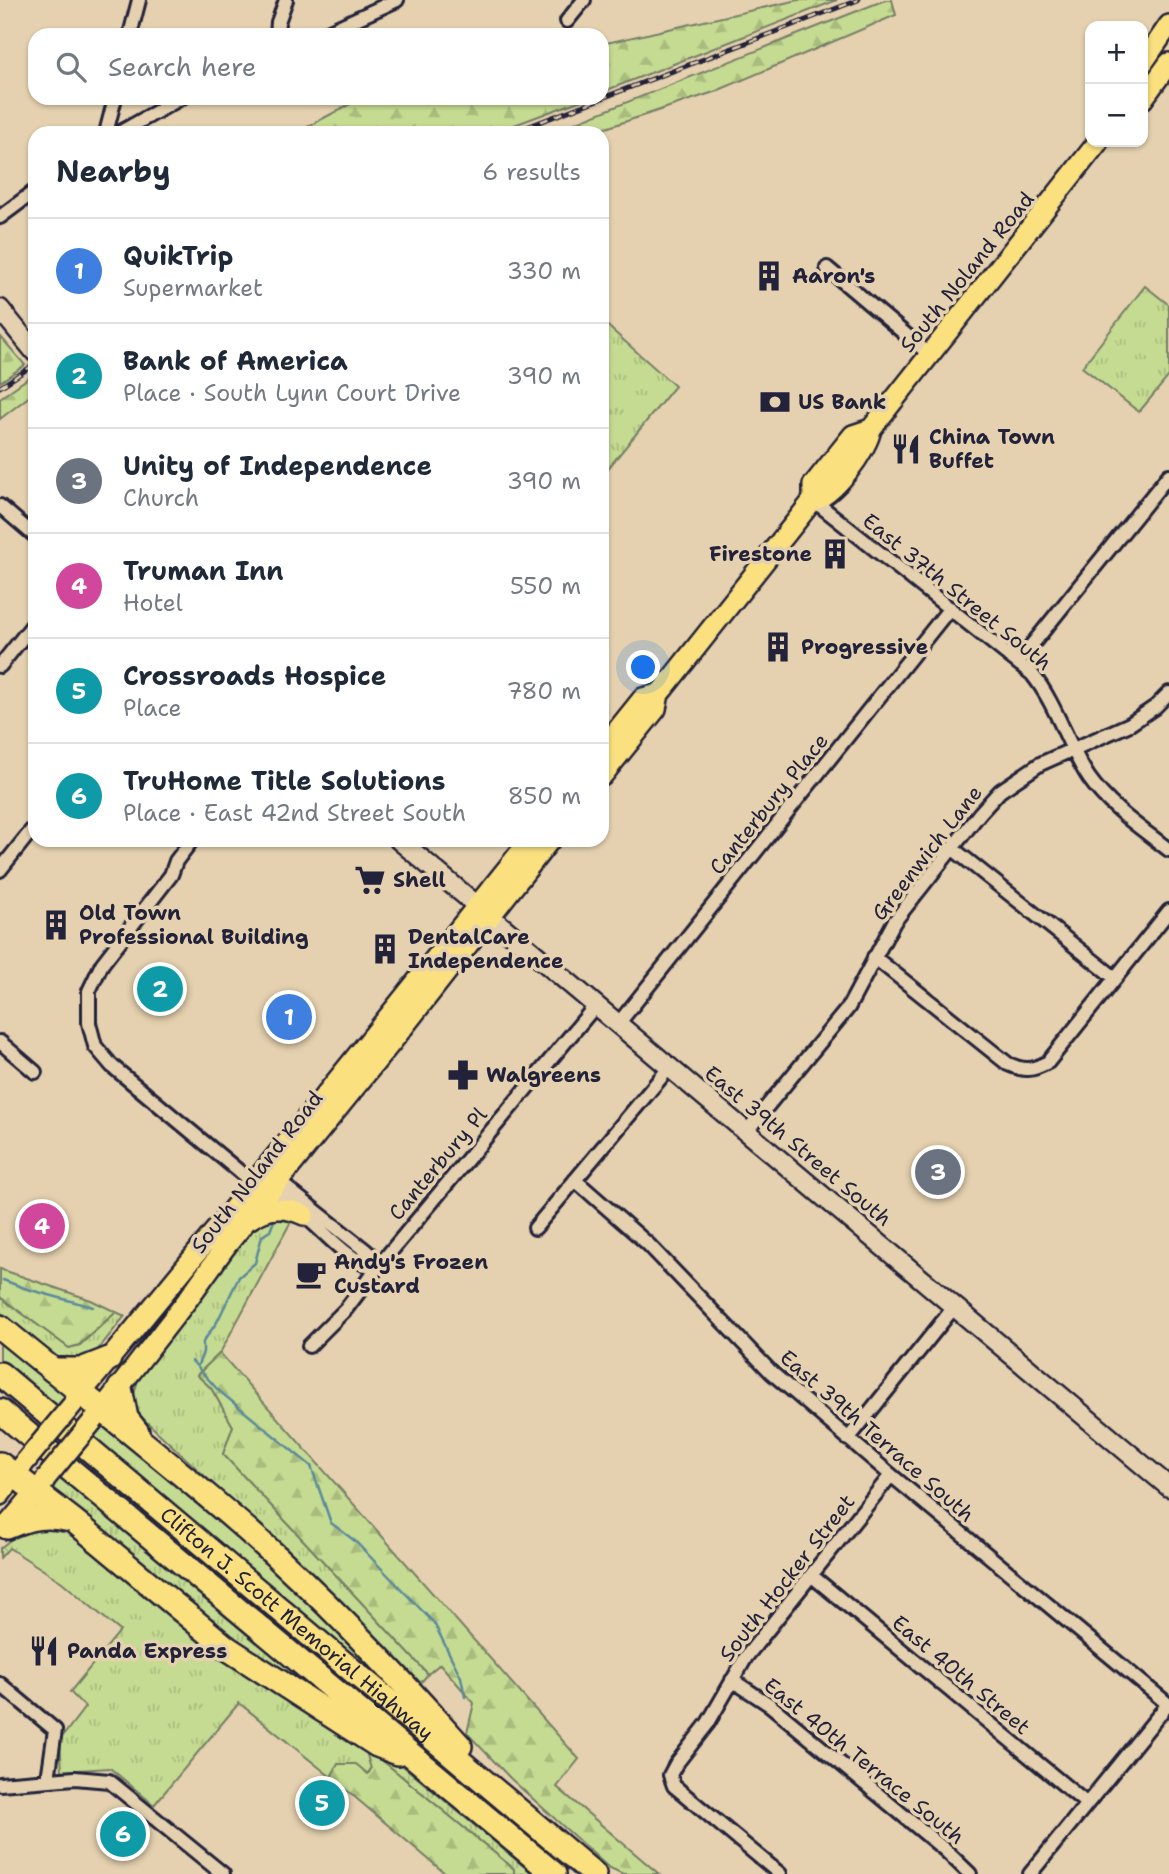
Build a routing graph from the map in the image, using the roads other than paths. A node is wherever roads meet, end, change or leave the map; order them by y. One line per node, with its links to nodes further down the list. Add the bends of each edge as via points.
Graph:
1 (139, 0): 7 (street)
2 (286, 0): 8 (street)
3 (397, 0): 9 (street)
4 (584, 0): 5 (street)
5 (567, 21)
6 (1169, 25): 10 (main road)
7 (132, 28)
8 (278, 28)
9 (336, 28)
10 (1148, 56)
11 (1169, 63): 12 (main road)
12 (1148, 92)
13 (113, 105): 15 (street)
14 (168, 105): 16 (street)
15 (108, 126)
16 (131, 126)
17 (1094, 147): 23 (main road, South Noland Road)
18 (28, 196): 19 (street)
19 (0, 217)
20 (827, 268): 23 (street)
21 (0, 309): 22 (main road)
22 (28, 343)
23 (930, 355): 25 (main road, South Noland Road, via 871,429 866,447 827,496)
24 (1169, 475): 30 (street)
25 (813, 500): 28 (street, East 37th Street South); 33 (main road, South Noland Road)
26 (0, 506): 27 (street)
27 (28, 530)
28 (950, 608): 30 (street, East 37th Street South); 50 (street, Canterbury Place)
29 (28, 631): 31 (street)
30 (1018, 662): 35 (street, East 37th Street South, via 1045,690)
31 (0, 666)
32 (1169, 693): 35 (street, Greenwich Lane, via 1130,724)
33 (659, 694): 34 (main road, South Noland Road, via 643,698); 36 (main road, South Noland Road, via 656,709)
34 (609, 740)
35 (1074, 749): 42 (street, Greenwich Lane, via 1040,764 1000,791); 43 (street, East 37th Street South, via 1107,801)
36 (609, 767)
37 (28, 835): 44 (street)
38 (187, 847): 56 (street, via 171,875 102,964 89,991 89,1023 95,1046 112,1066)
39 (407, 847): 45 (main road, East 39th Street South)
40 (525, 847): 45 (main road, South Noland Road)
41 (543, 847): 45 (main road, South Noland Road)
42 (952, 848): 47 (street, Greenwich Lane, via 894,922); 48 (street)
43 (1169, 850)
44 (0, 870)
45 (483, 911): 49 (main road, East 39th Street South); 56 (main road, South Noland Road, via 451,941)
46 (1169, 911): 48 (street)
47 (874, 957): 48 (street, via 1008,1065 1023,1071 1048,1062); 54 (street, Greenwich Lane, via 848,1007)
48 (1115, 978)
49 (596, 1005): 50 (main road, East 39th Street South); 60 (street, Canterbury Pl)
50 (618, 1024): 52 (main road, East 39th Street South)
51 (0, 1042): 53 (street)
52 (669, 1068): 54 (main road, East 39th Street South); 55 (street)
53 (35, 1072)
54 (746, 1132): 61 (main road, East 39th Street South)
55 (575, 1180): 59 (street); 71 (street, East 39th Terrace South, via 648,1244 772,1373)
56 (266, 1181): 57 (street); 58 (main road, South Noland Road); 60 (street, via 365,1250); 64 (main road, South Noland Road)
57 (304, 1216): 58 (main road, via 275,1208); 60 (street, via 360,1262)
58 (246, 1221): 67 (main road, South Noland Road)
59 (535, 1228)
60 (377, 1268): 63 (street, Canterbury Pl)
61 (955, 1306): 71 (street); 76 (main road, East 39th Street South)
62 (0, 1327): 65 (highway)
63 (309, 1346)
64 (109, 1359): 65 (highway, via 75,1372); 68 (main road, South Noland Road)
65 (53, 1370): 68 (highway)
66 (0, 1374): 87 (highway, Clifton J. Scott Memorial Highway)
67 (120, 1388): 70 (main road, South Noland Road); 72 (highway, via 126,1418)
68 (77, 1399): 70 (highway); 73 (main road, South Noland Road, bridge)
69 (0, 1411): 84 (highway, Clifton J. Scott Memorial Highway)
70 (98, 1415): 72 (highway); 75 (main road, South Noland Road, bridge)
71 (848, 1439): 74 (street, East 39th Terrace South)
72 (146, 1443): 87 (highway, via 312,1592 421,1702)
73 (13, 1467): 75 (highway); 77 (main road, South Noland Road)
74 (891, 1475): 80 (street, South Hocker Street); 83 (street, East 39th Terrace South)
75 (41, 1485): 78 (highway); 79 (main road, South Noland Road)
76 (1169, 1486)
77 (0, 1494)
78 (74, 1521): 79 (highway, via 34,1517); 84 (highway, via 227,1648 377,1745)
79 (3, 1529)
80 (811, 1575): 81 (street, South Hocker Street); 88 (street, East 40th Street)
81 (732, 1680): 92 (street, South Hocker Street, via 670,1775 674,1786); 93 (street, East 40th Terrace South, via 771,1705)
82 (0, 1684): 85 (street, via 55,1730)
83 (1168, 1705): 88 (street)
84 (421, 1762): 90 (highway, Clifton J. Scott Memorial Highway)
85 (48, 1779): 86 (street); 89 (street, via 109,1781)
86 (0, 1784)
87 (507, 1801): 91 (highway, Clifton J. Scott Memorial Highway)
88 (1087, 1804): 94 (street)
89 (222, 1874)
90 (554, 1874)
91 (594, 1874)
92 (780, 1874)
93 (970, 1874)
94 (1030, 1874)

